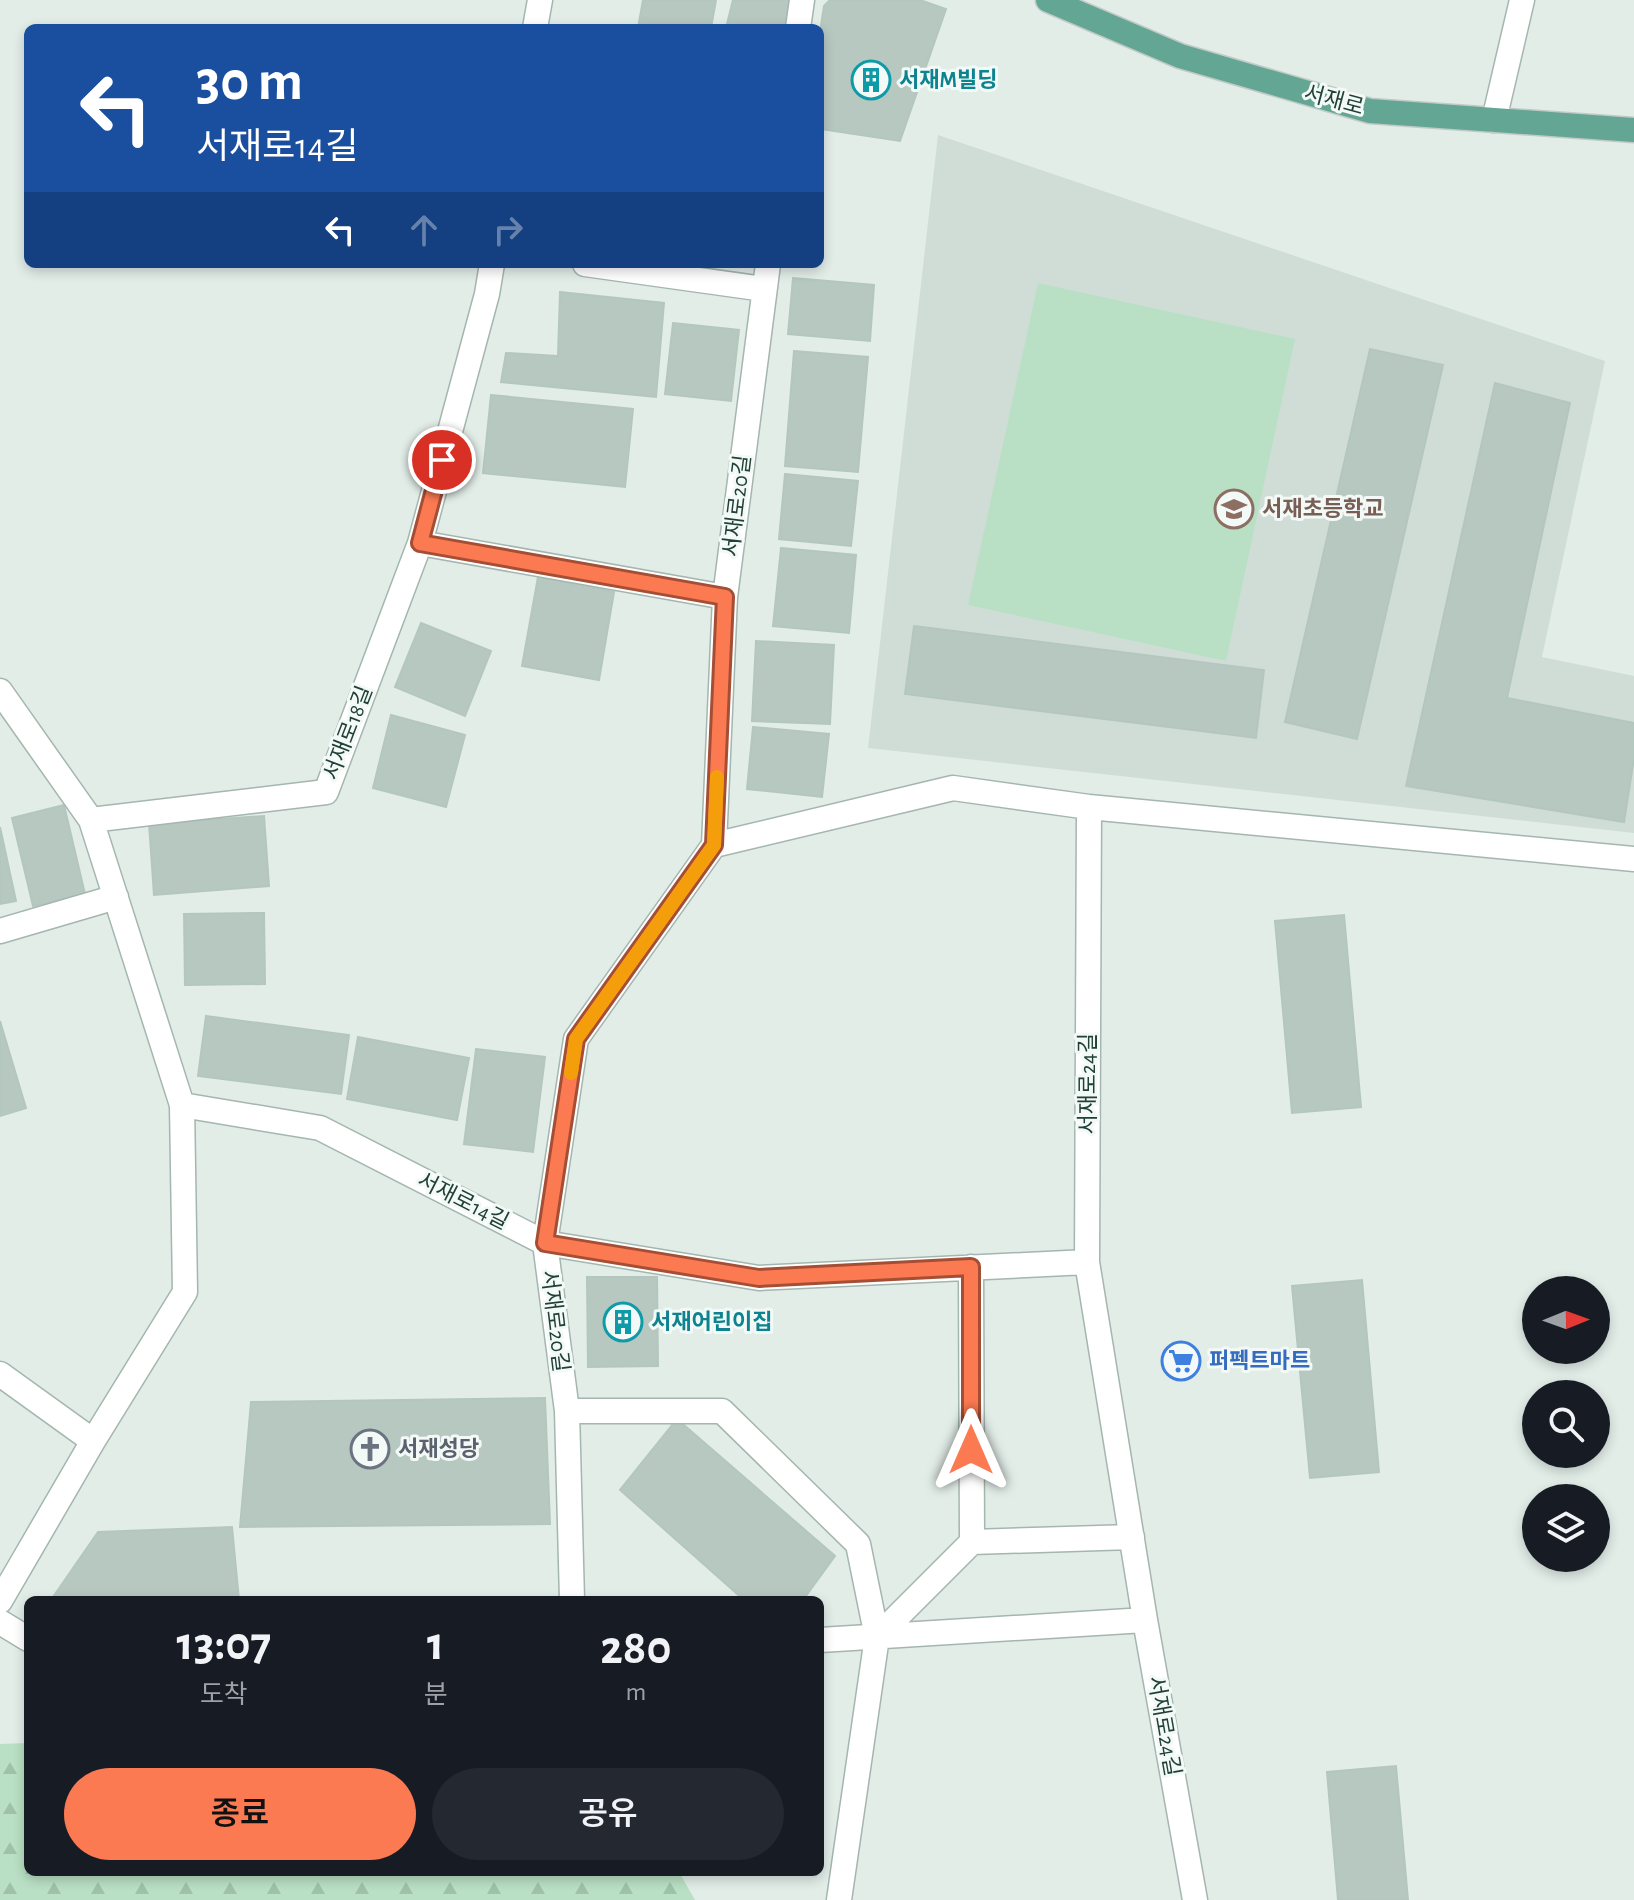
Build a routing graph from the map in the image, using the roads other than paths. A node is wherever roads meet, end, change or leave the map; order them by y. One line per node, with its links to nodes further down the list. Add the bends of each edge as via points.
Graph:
1 (540, 0): 5 (street)
2 (802, 0): 6 (street)
3 (1048, 0): 7 (main road, 서재로, via 1180,56 1370,111)
4 (1522, 0): 7 (street)
5 (536, 24)
6 (799, 24)
7 (1494, 120): 8 (main road, 서재로)
8 (1634, 130)
9 (491, 268): 13 (street, 서재로18길)
10 (614, 268): 12 (street)
11 (767, 268): 12 (street, 서재로20길)
12 (764, 289): 14 (street, 서재로20길)
13 (420, 543): 14 (street); 17 (street, 서재로18길, via 326,792)
14 (725, 597): 18 (street, 서재로20길)
15 (0, 691): 17 (street)
16 (1089, 807): 18 (street, via 953,788); 19 (street); 24 (street, 서재로24길)
17 (91, 820): 20 (street)
18 (714, 845): 23 (street, 서재로20길, via 576,1039)
19 (1634, 859)
20 (116, 897): 21 (street); 22 (street)
21 (0, 931)
22 (182, 1105): 23 (street, 서재로14길, via 320,1128); 28 (street, via 185,1292)
23 (545, 1243): 25 (street, 서재로14길, via 759,1278); 27 (street, 서재로20길)
24 (1087, 1262): 25 (street, 서재로14길); 29 (street, 서재로24길)
25 (971, 1267): 30 (street)
26 (0, 1374): 28 (street)
27 (567, 1411): 31 (street, 서재로20길); 36 (street, via 722,1411 858,1544)
28 (93, 1441): 32 (street)
29 (1132, 1537): 30 (street); 33 (street, 서재로24길)
30 (972, 1542): 36 (street)
31 (572, 1596)
32 (0, 1601)
33 (1145, 1620): 36 (street); 39 (street, 서재로24길)
34 (0, 1622): 35 (street)
35 (24, 1637)
36 (877, 1637): 37 (street); 38 (street)
37 (824, 1640)
38 (839, 1900)
39 (1195, 1900)

